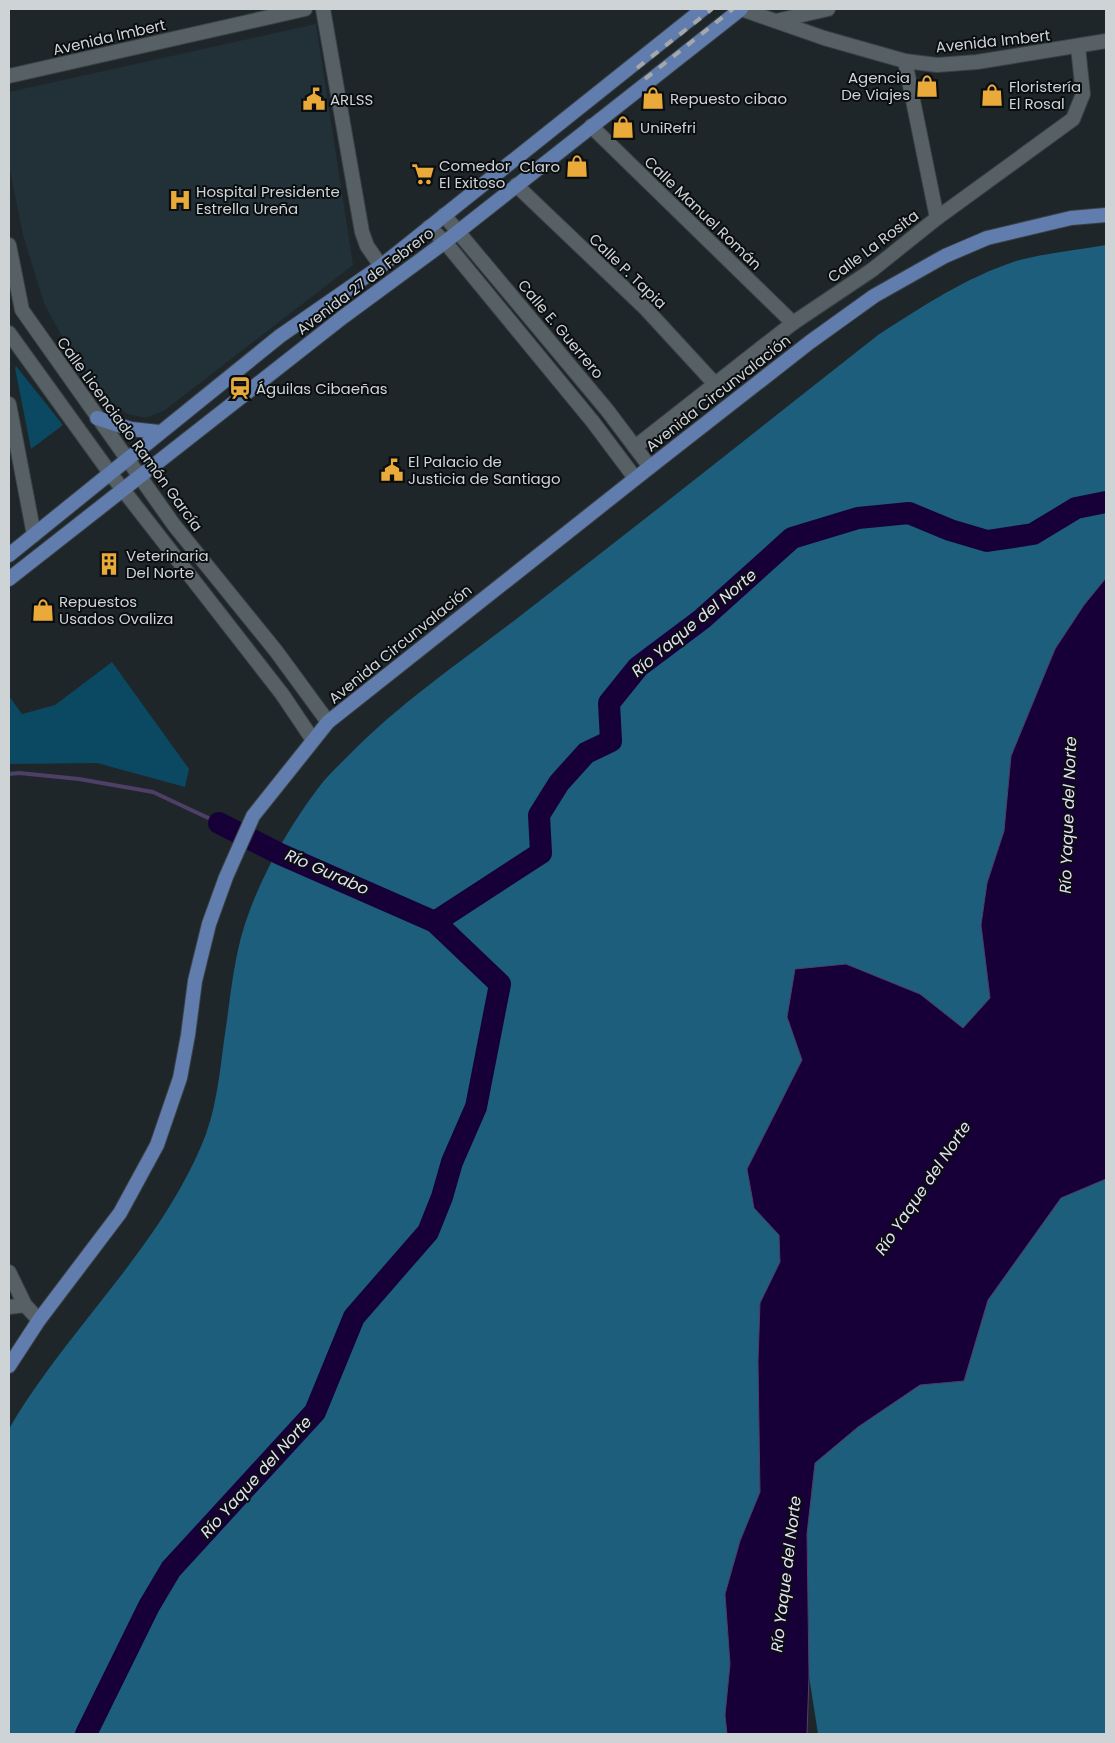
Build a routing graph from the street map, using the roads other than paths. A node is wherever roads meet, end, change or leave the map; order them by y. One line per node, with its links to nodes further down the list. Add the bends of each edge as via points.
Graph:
1 (304, 9): 10 (street, Avenida Imbert)
2 (323, 9): 20 (street, via 362,232)
3 (703, 9): 13 (main road, Avenida 27 de Febrero)
4 (741, 9): 6 (street, Avenida Imbert); 11 (main road, Avenida 27 de Febrero)
5 (828, 9): 6 (street)
6 (776, 21): 9 (street, Avenida Imbert)
7 (1106, 40): 8 (street, Avenida Imbert)
8 (1078, 46): 9 (street, Avenida Imbert, via 953,64); 15 (street, Calle La Rosita, via 1082,94 1073,119)
9 (905, 61): 15 (street)
10 (9, 76)
11 (591, 126): 12 (main road, Avenida 27 de Febrero); 22 (street, Calle Manuel Román)
12 (516, 185): 17 (main road, Avenida 27 de Febrero); 24 (street, Calle P. Tapia, via 646,309)
13 (444, 215): 16 (main road, Avenida 27 de Febrero); 17 (street, Calle E. Guerrero)
14 (1106, 215): 30 (main road, Avenida Circunvalación, via 1028,227 988,238 945,256 874,296)
15 (937, 218): 22 (street, Calle La Rosita, via 872,270)
16 (429, 227): 18 (street); 20 (main road, Avenida 27 de Febrero)
17 (458, 230): 18 (main road, Avenida 27 de Febrero); 28 (street, Calle E. Guerrero)
18 (445, 242): 32 (main road, Avenida 27 de Febrero, via 343,317); 33 (street)
19 (9, 245): 21 (street, Calle Licenciado Ramón García)
20 (380, 266): 27 (main road, Avenida 27 de Febrero, via 280,336)
21 (14, 305): 26 (street, Calle Licenciado Ramón García)
22 (793, 323): 24 (street, Calle La Rosita)
23 (9, 334): 31 (street)
24 (715, 384): 28 (street, Calle La Rosita)
25 (10, 413): 35 (street)
26 (97, 418): 27 (main road, via 124,428); 29 (street, Calle Licenciado Ramón García)
27 (159, 432): 29 (main road, Avenida 27 de Febrero)
28 (635, 447): 30 (street, Calle E. Guerrero)
29 (127, 459): 31 (main road, Avenida 27 de Febrero); 32 (street, Calle Licenciado Ramón García)
30 (650, 467): 33 (main road, Avenida Circunvalación)
31 (110, 473): 34 (street); 35 (main road, Avenida 27 de Febrero)
32 (140, 477): 34 (main road, Avenida 27 de Febrero); 38 (street, Calle Licenciado Ramón García)
33 (635, 478): 38 (main road, Avenida Circunvalación)
34 (122, 490): 37 (main road, Avenida 27 de Febrero); 39 (street, via 282,694)
35 (34, 535): 36 (main road, Avenida 27 de Febrero)
36 (9, 555)
37 (9, 579)
38 (328, 722): 39 (main road, Avenida Circunvalación)
39 (313, 740): 43 (main road, Avenida Circunvalación, via 253,816 226,877 194,981 180,1078 157,1145 120,1213)
40 (9, 1272): 41 (street)
41 (25, 1305): 42 (street); 43 (street)
42 (9, 1307)
43 (39, 1320): 44 (main road, Avenida Circunvalación)
44 (9, 1366)

